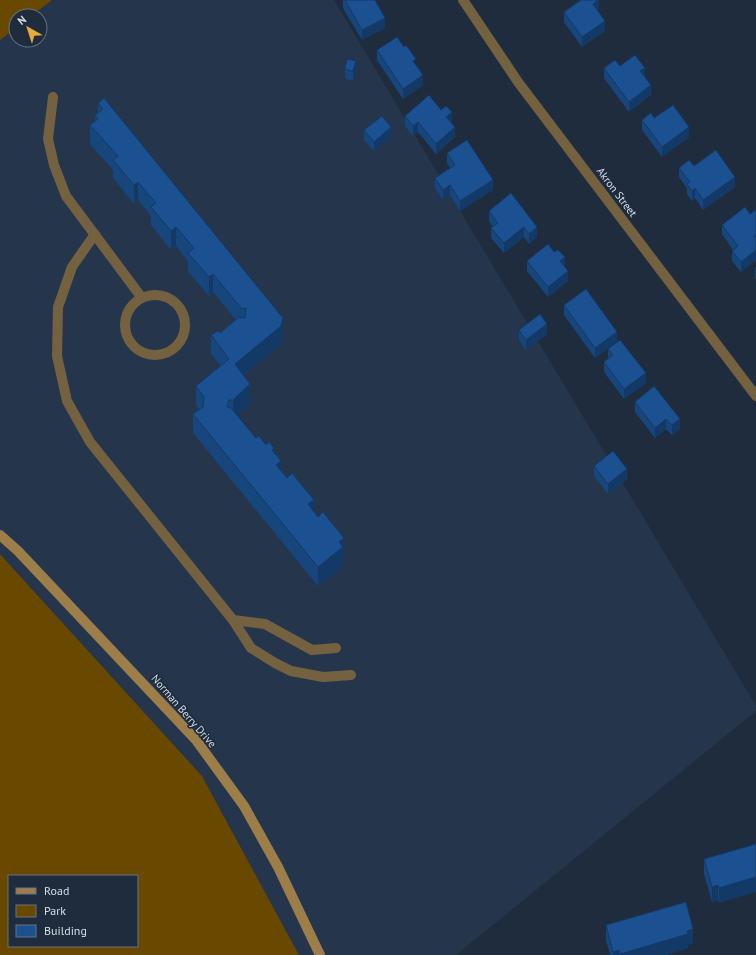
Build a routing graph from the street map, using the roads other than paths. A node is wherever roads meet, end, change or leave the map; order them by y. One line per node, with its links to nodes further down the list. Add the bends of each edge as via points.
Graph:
1 (463, 0): 5 (street, Akron Street, via 518,82)
2 (53, 97): 3 (street, via 48,139 54,165 66,196)
3 (95, 234): 4 (street); 7 (street, via 72,267 58,306 58,356 68,401 90,442)
4 (142, 298): 4 (street, via 132,305 126,315 124,327 127,338 134,348 145,354 156,356 168,352 184,335 185,323 182,312 175,302 165,296 153,295)
5 (756, 396)
6 (0, 535): 10 (main road, Norman Berry Drive, via 29,562 196,740 244,806 278,867)
7 (233, 620): 8 (street, via 265,624 312,650); 9 (street, via 251,648 291,671 323,677)
8 (336, 648)
9 (351, 675)
10 (320, 955)

